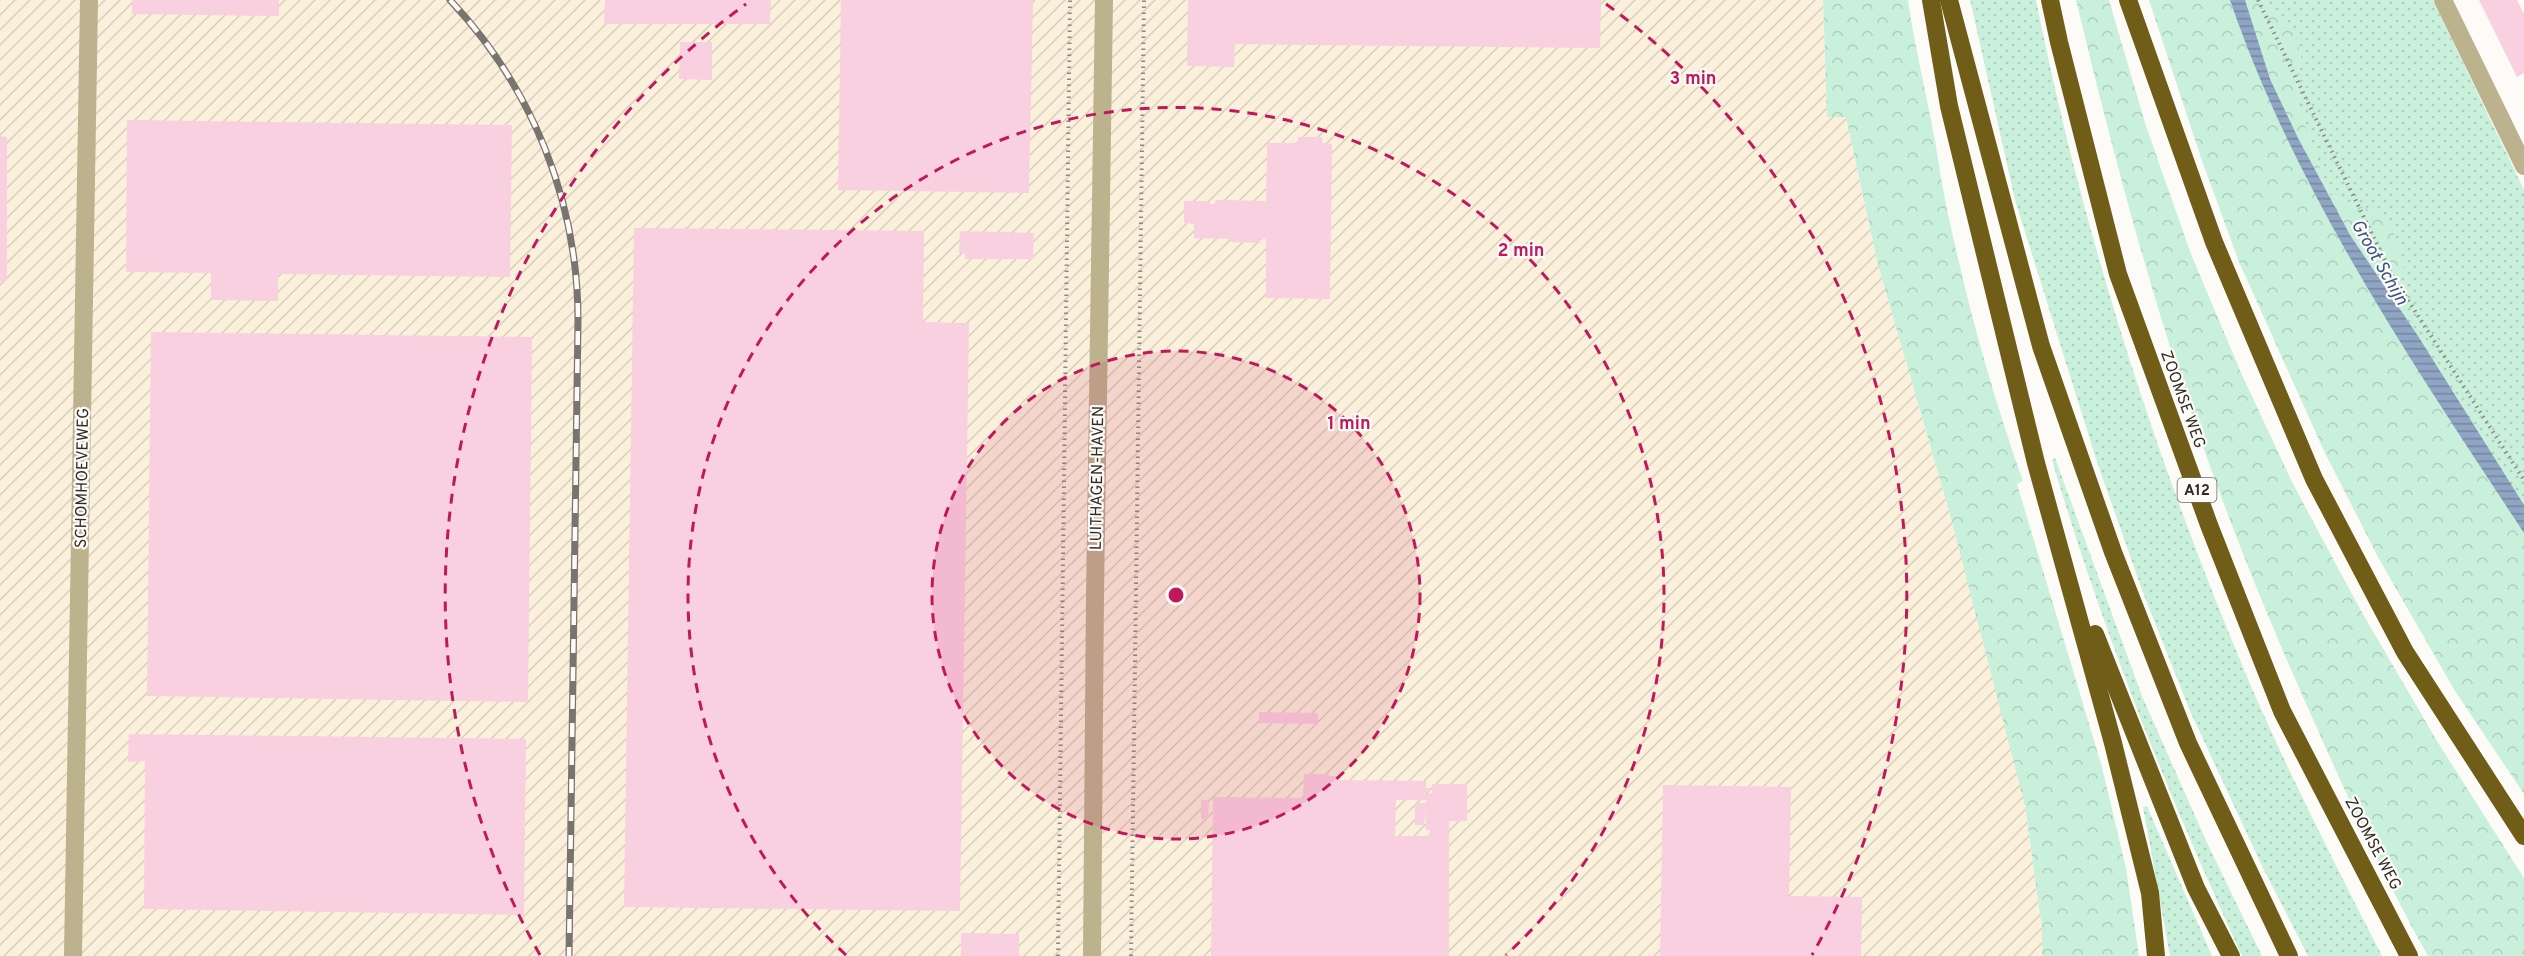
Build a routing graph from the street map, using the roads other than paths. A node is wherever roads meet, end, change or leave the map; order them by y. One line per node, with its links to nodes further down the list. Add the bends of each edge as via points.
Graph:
1 (89, 0): 11 (street, SCHOMHOEVEWEG)
2 (1104, 0): 12 (street, LUITHAGEN-HAVEN)
3 (1931, 0): 9 (highway, via 1952,117 2036,463)
4 (1949, 0): 15 (highway, via 2041,346 2113,552 2188,743)
5 (2050, 0): 16 (highway, ZOOMSE WEG / A12, via 2118,274 2209,525 2282,711)
6 (2128, 0): 10 (highway, via 2214,242 2314,479 2405,652)
7 (2443, 0): 8 (street)
8 (2524, 166)
9 (2060, 543): 13 (highway, via 2147,881); 14 (highway, via 2145,766 2196,888)
10 (2524, 836)
11 (73, 956)
12 (1092, 956)
13 (2156, 956)
14 (2231, 956)
15 (2289, 956)
16 (2409, 956)

